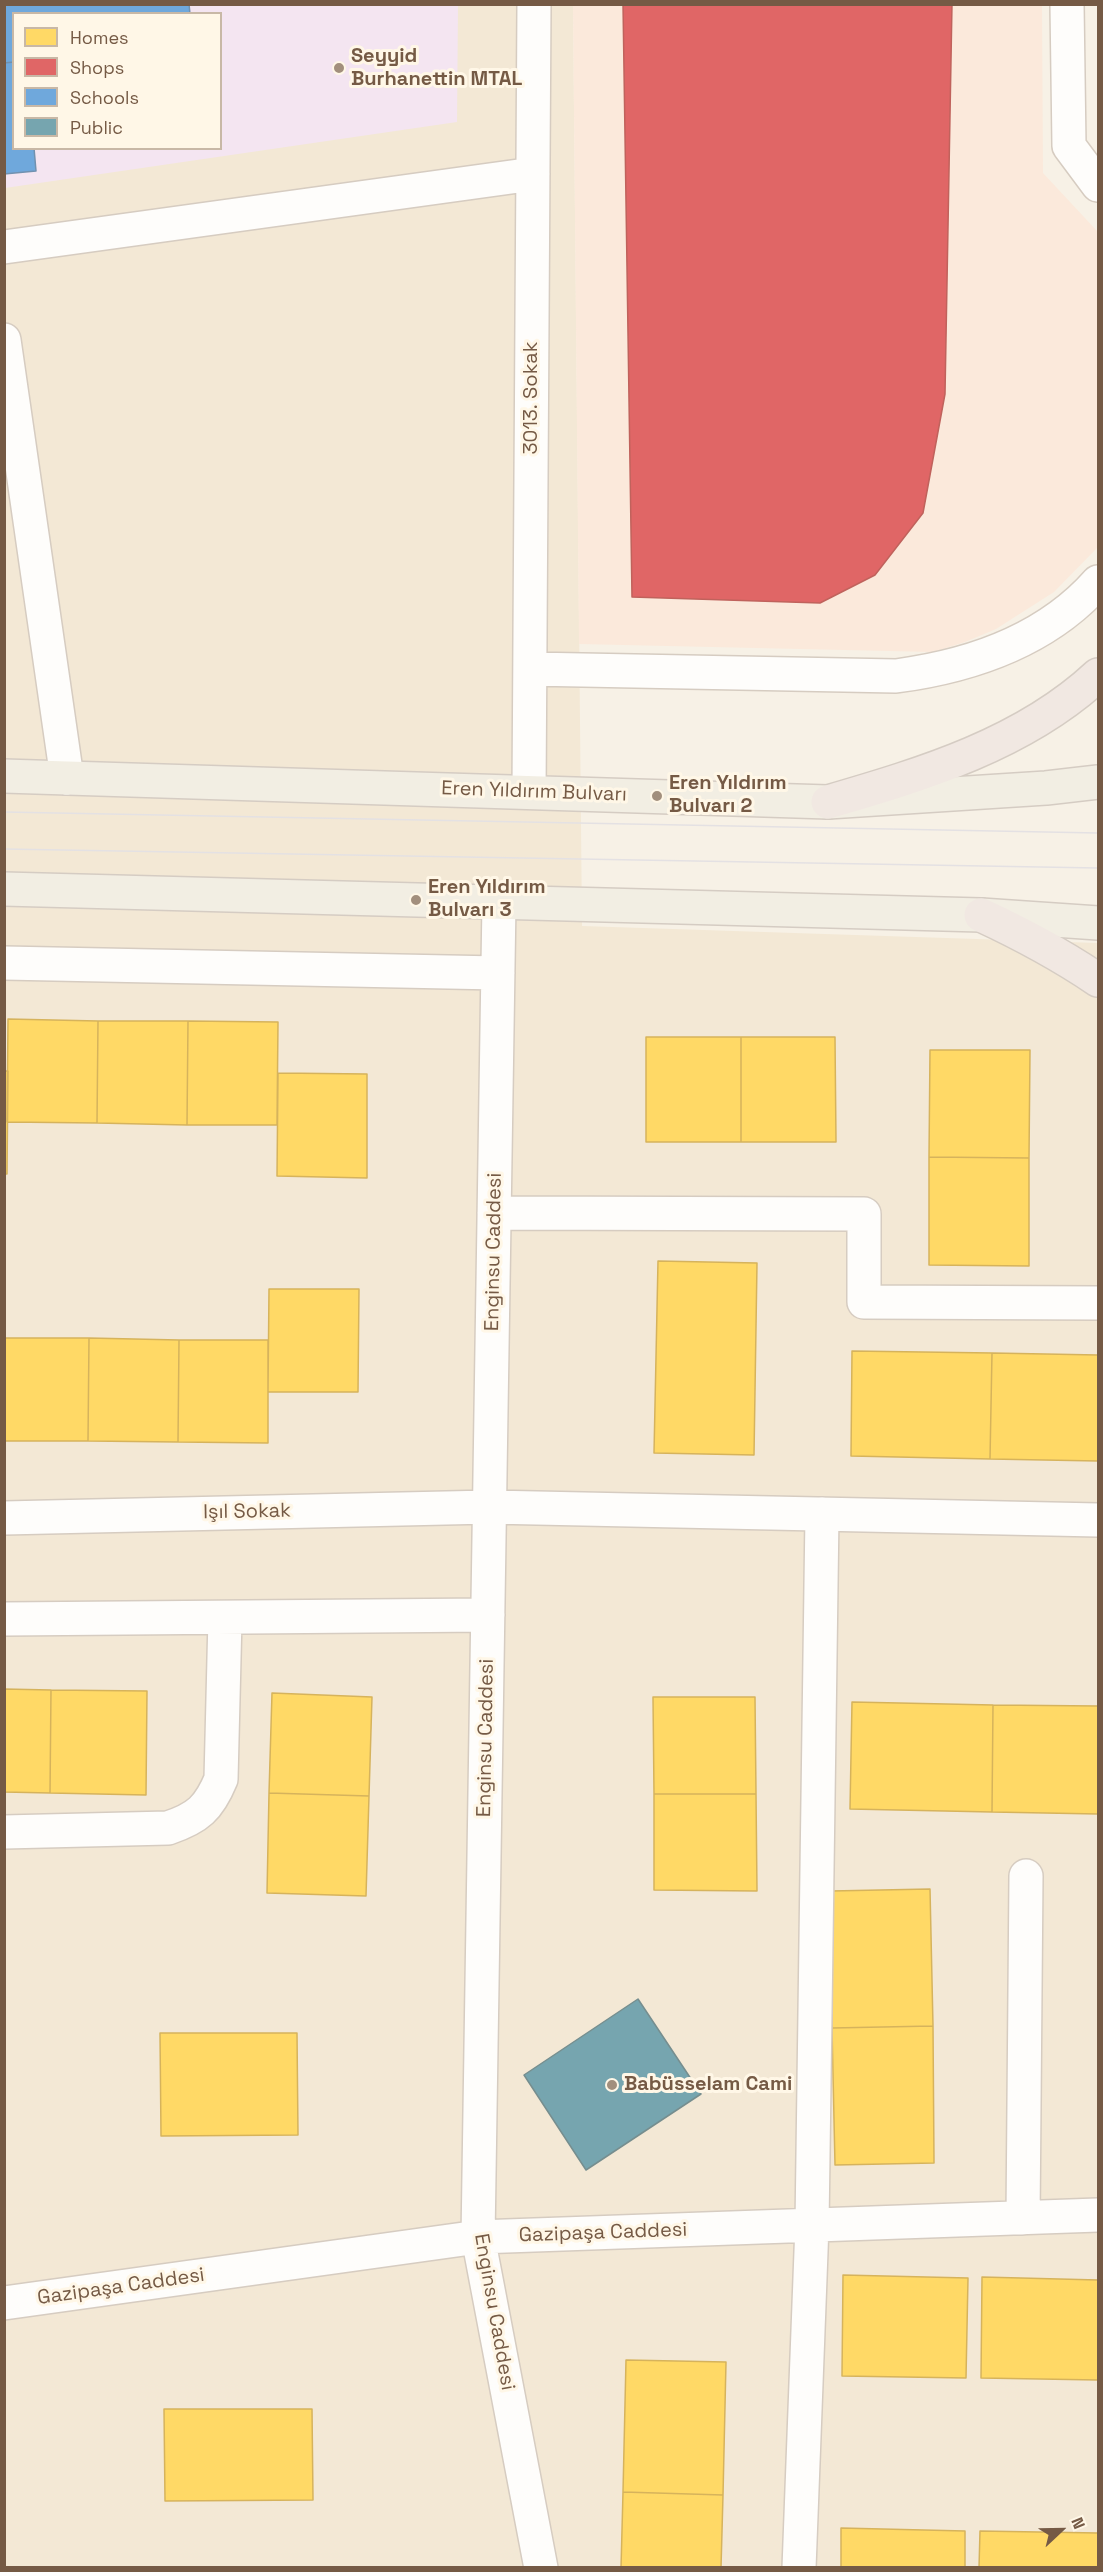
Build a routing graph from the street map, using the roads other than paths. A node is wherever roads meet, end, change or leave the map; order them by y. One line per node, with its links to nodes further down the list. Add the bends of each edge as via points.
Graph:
1 (534, 4): 3 (street, 3013. Sokak)
2 (1066, 4): 4 (street, via 1069,146)
3 (533, 174): 5 (street); 8 (street, 3013. Sokak)
4 (1098, 185)
5 (4, 247)
6 (4, 340): 11 (street)
7 (1098, 582): 8 (street, via 1078,603 1039,632 978,659 938,670 896,676)
8 (530, 669): 13 (street, 3013. Sokak)
9 (1098, 675): 14 (highway, via 1054,712 1014,735 940,766)
10 (4, 776): 11 (main road, Eren Yıldırım Bulvarı)
11 (67, 778): 13 (main road, Eren Yıldırım Bulvarı)
12 (1098, 782): 14 (main road, Eren Yıldırım Bulvarı)
13 (529, 792): 14 (main road, Eren Yıldırım Bulvarı)
14 (828, 802)
15 (4, 889): 16 (main road)
16 (499, 902): 17 (main road); 20 (street, Enginsu Caddesi)
17 (981, 915): 18 (main road); 21 (highway, via 1066,958)
18 (1098, 923)
19 (4, 963): 20 (street)
20 (498, 973): 22 (street, Enginsu Caddesi)
21 (1098, 980)
22 (494, 1213): 23 (street, via 864,1214 864,1302); 24 (street, Enginsu Caddesi)
23 (1098, 1303)
24 (490, 1507): 25 (street, Işıl Sokak); 26 (street, Işıl Sokak); 28 (street, Enginsu Caddesi)
25 (822, 1514): 27 (street, Işıl Sokak); 35 (street)
26 (4, 1518)
27 (1098, 1520)
28 (488, 1615): 29 (street); 36 (street, Enginsu Caddesi)
29 (225, 1618): 30 (street); 31 (street, via 221,1779 204,1810 187,1822 168,1828)
30 (4, 1619)
31 (4, 1832)
32 (1026, 1876): 34 (street)
33 (1098, 2215): 34 (street, Gazipaşa Caddesi)
34 (1023, 2218): 35 (street, Gazipaşa Caddesi)
35 (812, 2225): 36 (street, Gazipaşa Caddesi); 39 (street)
36 (478, 2237): 37 (street, Gazipaşa Caddesi); 38 (street, Enginsu Caddesi)
37 (4, 2303)
38 (541, 2568)
39 (799, 2568)

